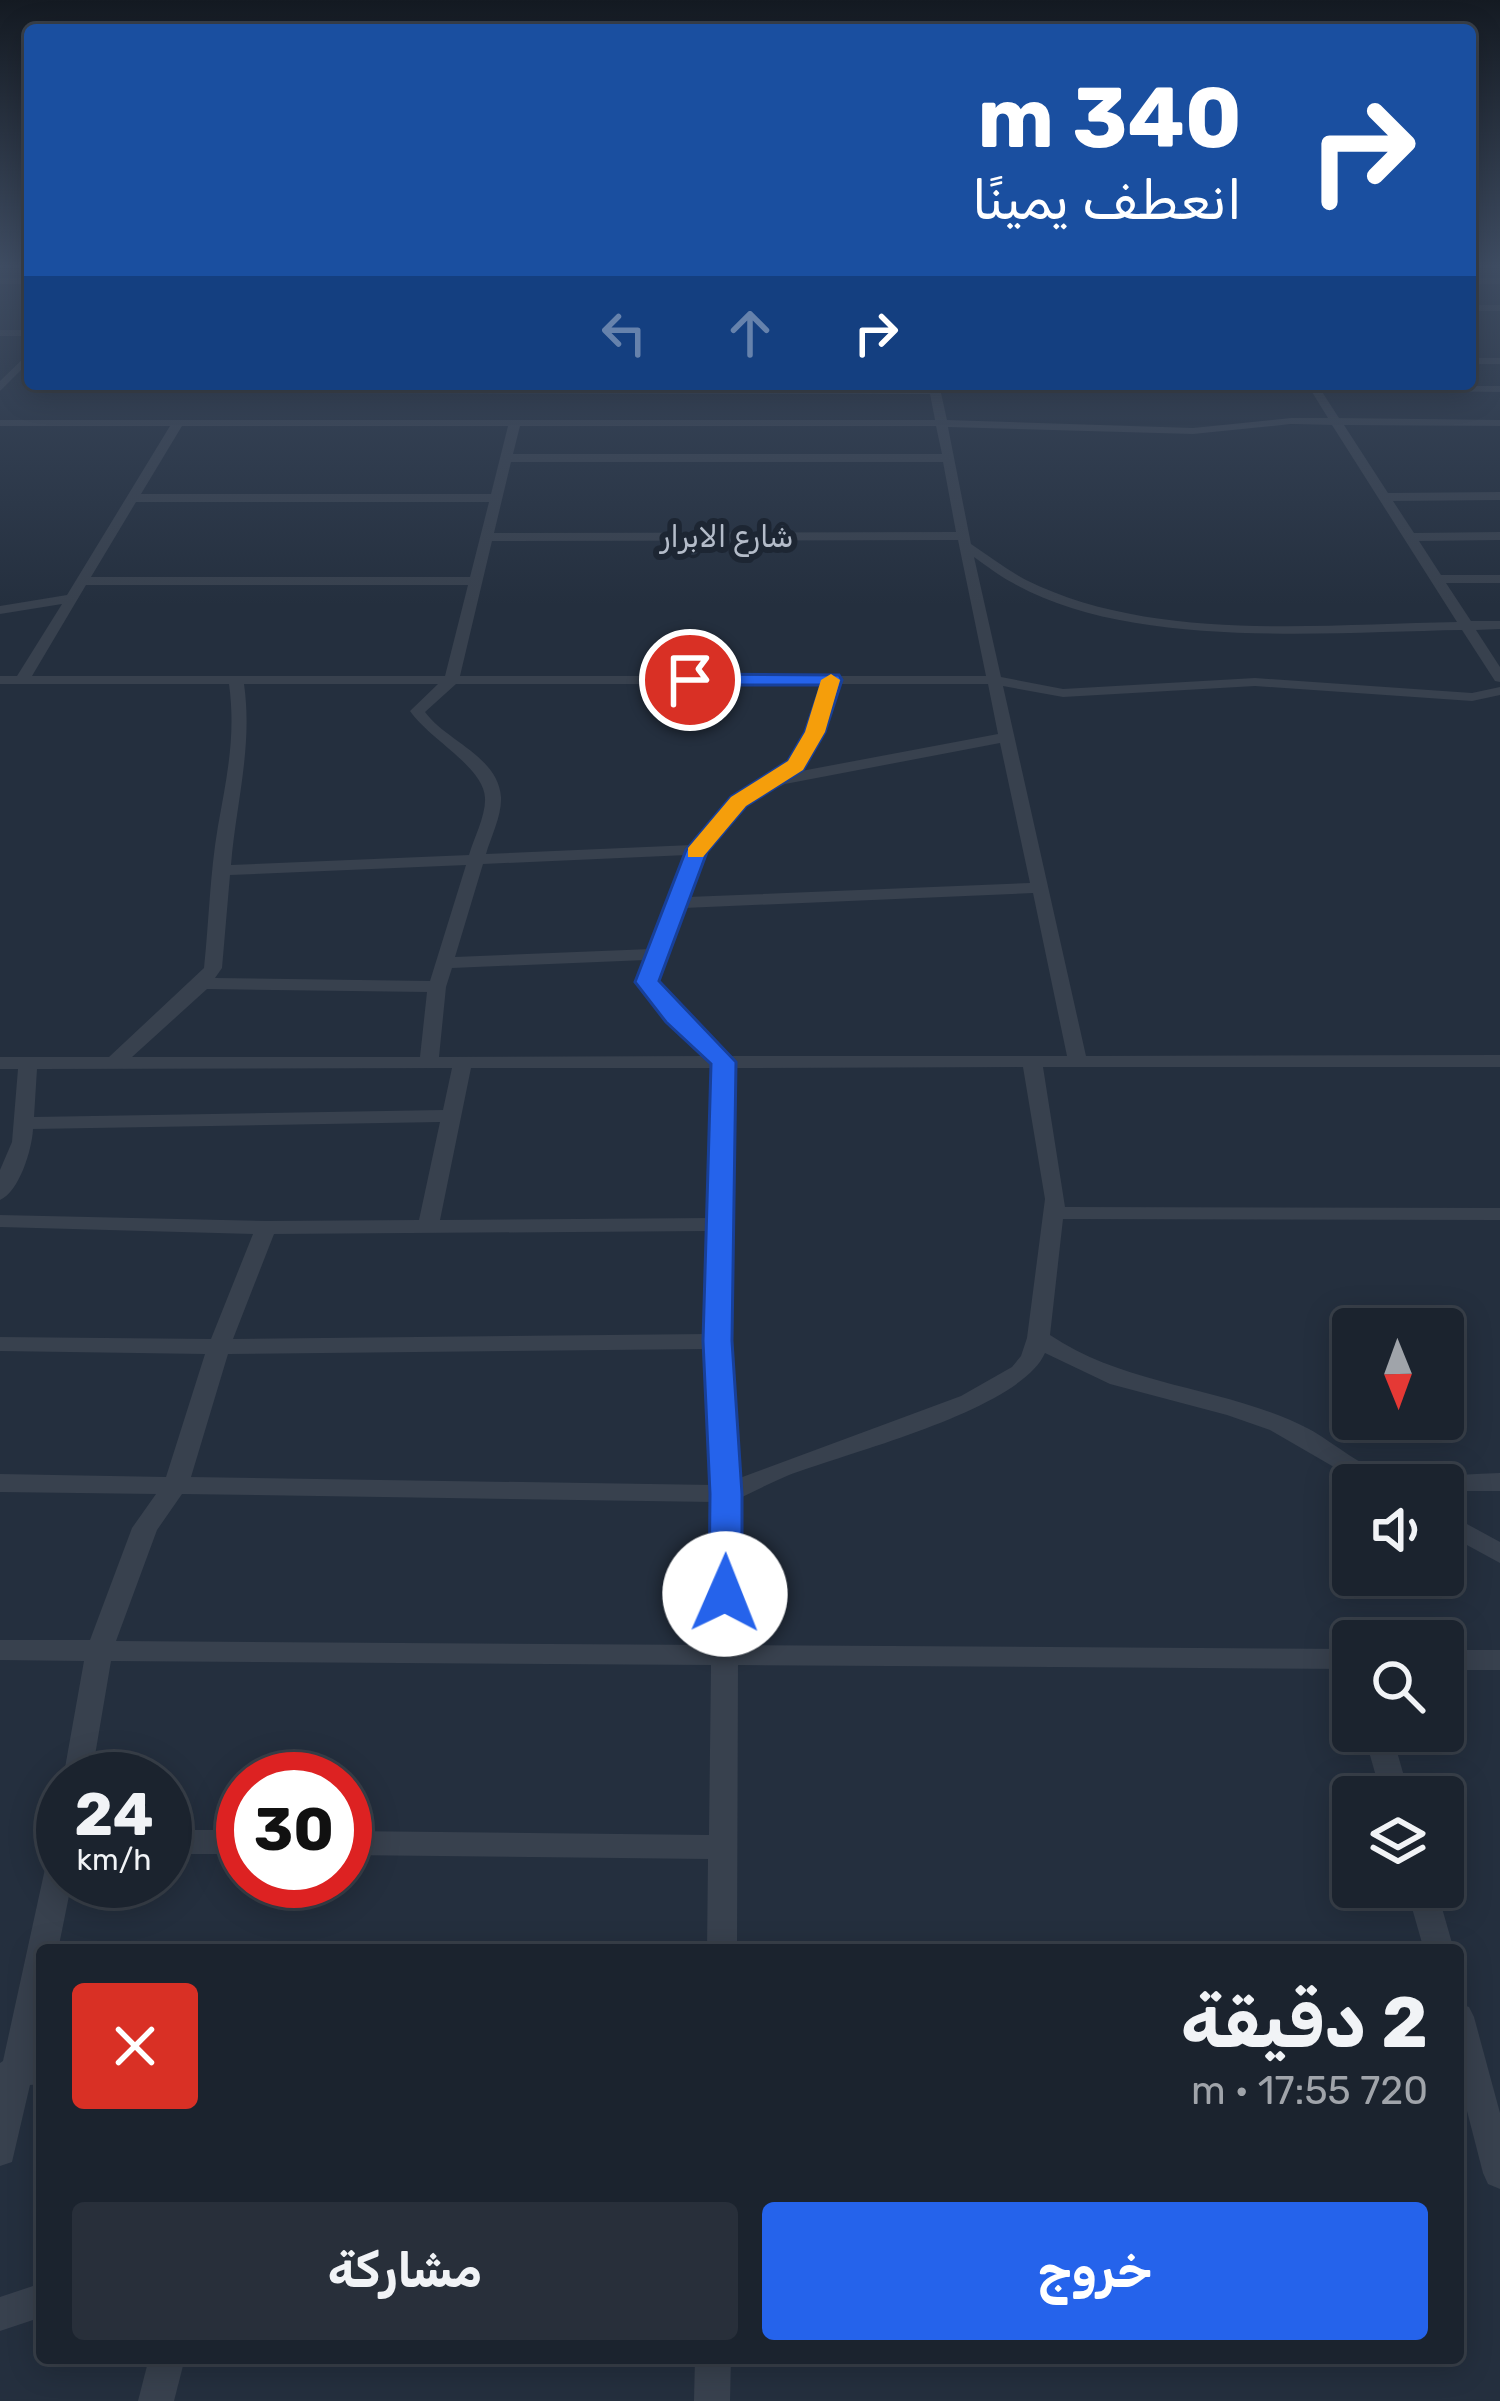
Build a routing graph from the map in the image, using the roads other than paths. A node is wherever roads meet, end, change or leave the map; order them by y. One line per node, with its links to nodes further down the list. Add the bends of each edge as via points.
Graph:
1 (246, 390): 9 (street)
2 (463, 390): 10 (street)
3 (688, 390): 12 (street)
4 (935, 390): 13 (street)
5 (1316, 390): 14 (street)
6 (1428, 390): 15 (street)
7 (0, 423): 8 (street)
8 (178, 423): 9 (street); 21 (street)
9 (224, 423): 10 (street)
10 (452, 423): 11 (street)
11 (515, 423): 12 (street); 17 (street)
12 (687, 423): 13 (street)
13 (940, 423): 14 (street, via 1193,431); 18 (street)
14 (1338, 423): 15 (street); 20 (street)
15 (1420, 423): 16 (street)
16 (1500, 423)
17 (506, 458): 18 (street); 22 (street)
18 (950, 458): 26 (street)
19 (1500, 496): 20 (street)
20 (1385, 497): 25 (street)
21 (134, 498): 22 (street); 29 (street)
22 (496, 498): 24 (street)
23 (1500, 536): 25 (street)
24 (488, 537): 26 (street, شارع الابرار); 30 (street)
25 (1411, 537): 27 (street)
26 (966, 541): 33 (street, via 1047,595 1130,616 1277,630); 40 (street)
27 (1437, 579): 28 (street); 33 (street)
28 (1500, 579)
29 (81, 581): 30 (street); 31 (street)
30 (476, 581): 41 (street)
31 (71, 598): 32 (street); 37 (street)
32 (0, 610)
33 (1466, 625): 34 (street); 35 (street)
34 (1500, 625)
35 (1500, 678)
36 (0, 680): 37 (street)
37 (22, 680): 38 (street)
38 (236, 680): 41 (street); 47 (street, via 238,775)
39 (832, 680): 40 (street); 41 (street); 44 (street, via 808,748)
40 (995, 680): 42 (street, via 1063,693 1255,682 1472,697); 43 (street)
41 (452, 681): 46 (street, via 417,711 492,781)
42 (1500, 691)
43 (1007, 736): 44 (street); 48 (street)
44 (780, 779): 45 (street, via 738,801)
45 (697, 850): 46 (street); 49 (street)
46 (477, 856): 47 (street); 51 (street)
47 (224, 870): 52 (street, via 213,968)
48 (1040, 888): 49 (street); 54 (street)
49 (674, 903): 50 (street)
50 (657, 954): 51 (street); 58 (street, via 647,982)
51 (444, 963): 53 (street)
52 (202, 983): 53 (street); 62 (street)
53 (437, 987): 56 (street)
54 (1078, 1061): 55 (street); 59 (street)
55 (1500, 1061)
56 (429, 1062): 57 (street); 62 (street)
57 (463, 1062): 58 (street); 63 (street)
58 (724, 1062): 59 (street); 69 (street)
59 (1032, 1062): 66 (street)
60 (0, 1063): 61 (street)
61 (28, 1063): 62 (street); 64 (street)
62 (114, 1063)
63 (452, 1116): 64 (street); 70 (street)
64 (26, 1123): 65 (street)
65 (0, 1194)
66 (1054, 1213): 67 (street); 72 (street)
67 (1500, 1214)
68 (0, 1221): 71 (street)
69 (720, 1224): 70 (street); 73 (street)
70 (428, 1227): 71 (street)
71 (266, 1228): 75 (street)
72 (1038, 1338): 76 (street, via 1106,1376 1261,1417); 81 (street, via 1020,1372 969,1402)
73 (718, 1341): 75 (street); 81 (street)
74 (0, 1344): 75 (street)
75 (219, 1347): 80 (street)
76 (1349, 1464)
77 (1500, 1482): 79 (street)
78 (0, 1483): 80 (street)
79 (1464, 1483)
80 (176, 1485): 81 (street); 85 (street, via 145,1528)
81 (726, 1494): 86 (street)
82 (1464, 1533): 83 (street)
83 (1500, 1554)
84 (0, 1650): 85 (street)
85 (99, 1651): 86 (street); 90 (street)
86 (722, 1655): 87 (street); 92 (street)
87 (1332, 1659)
88 (1464, 1660): 89 (street)
89 (1500, 1660)
90 (82, 1752)
91 (372, 1843): 92 (street)
92 (722, 1846): 96 (street)
93 (52, 1908): 95 (street)
94 (1427, 1908): 97 (street)
95 (45, 1944)
96 (722, 1944)
97 (1437, 1944)
98 (36, 1987): 100 (street)
99 (1464, 2042): 102 (street)
100 (18, 2075): 101 (street)
101 (0, 2151)
102 (1500, 2173)
103 (36, 2302): 104 (street)
104 (0, 2314)
105 (165, 2364): 107 (street)
106 (712, 2364): 108 (street)
107 (156, 2401)
108 (712, 2401)

